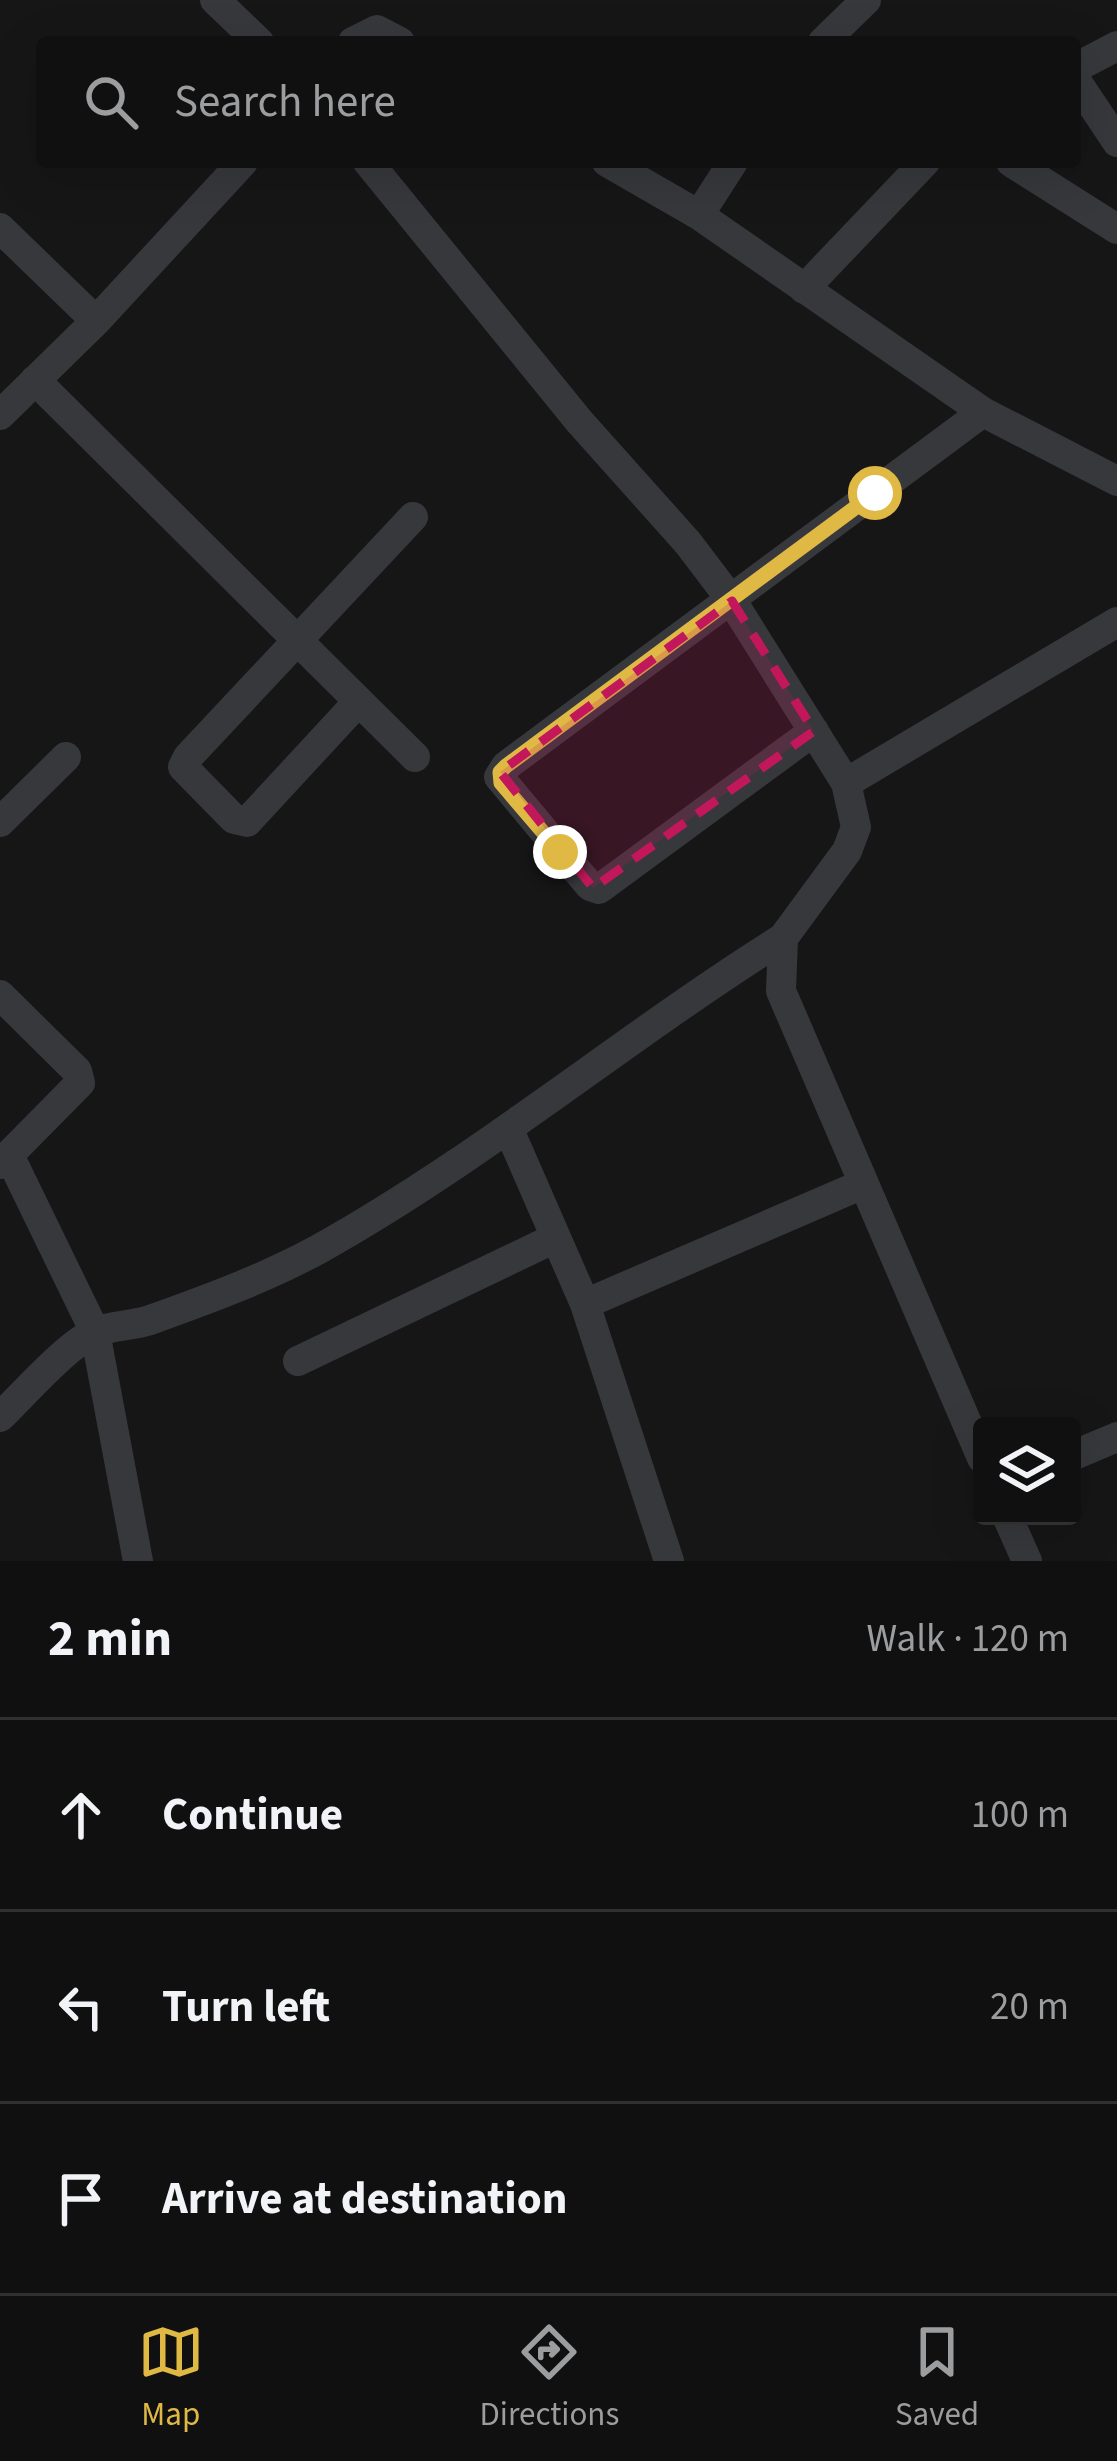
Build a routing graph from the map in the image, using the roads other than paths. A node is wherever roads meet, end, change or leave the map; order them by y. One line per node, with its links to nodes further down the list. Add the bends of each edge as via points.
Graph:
1 (215, 0): 4 (street)
2 (386, 0): 5 (street)
3 (866, 0): 6 (street)
4 (253, 36)
5 (362, 36)
6 (829, 36)
7 (1117, 46): 8 (street)
8 (1081, 65)
9 (1081, 88): 10 (street)
10 (1117, 142)
11 (237, 168): 21 (street)
12 (373, 168): 27 (street)
13 (617, 168): 17 (street)
14 (729, 168): 17 (street)
15 (919, 168): 20 (street)
16 (1020, 168): 19 (street)
17 (698, 215): 20 (street)
18 (0, 228): 21 (street)
19 (1117, 229)
20 (804, 289): 23 (street)
21 (96, 321): 22 (street)
22 (35, 380): 24 (street); 29 (street)
23 (983, 412): 25 (street); 27 (street)
24 (0, 415)
25 (1117, 481)
26 (412, 517): 29 (street)
27 (732, 602): 31 (street); 31 (street, via 506,766 501,783 599,890)
28 (1117, 622): 34 (street)
29 (297, 640): 30 (street); 30 (street, via 188,757 186,773 247,822)
30 (358, 702): 33 (street)
31 (814, 731): 34 (street)
32 (66, 757): 35 (street)
33 (415, 758)
34 (846, 783): 36 (street, via 856,826 848,851)
35 (0, 822)
36 (783, 938): 38 (street); 40 (street, via 781,991)
37 (0, 995): 39 (street, via 80,1083)
38 (509, 1130): 41 (street); 43 (street, via 272,1272 147,1321)
39 (4, 1159): 43 (street)
40 (863, 1184): 42 (street); 46 (street)
41 (553, 1239): 42 (street); 44 (street)
42 (585, 1304): 51 (street)
43 (95, 1332): 45 (street); 50 (street)
44 (298, 1361)
45 (0, 1417)
46 (973, 1437)
47 (1117, 1437): 48 (street)
48 (1081, 1452)
49 (1011, 1525): 52 (street)
50 (138, 1561)
51 (669, 1561)
52 (1027, 1561)

